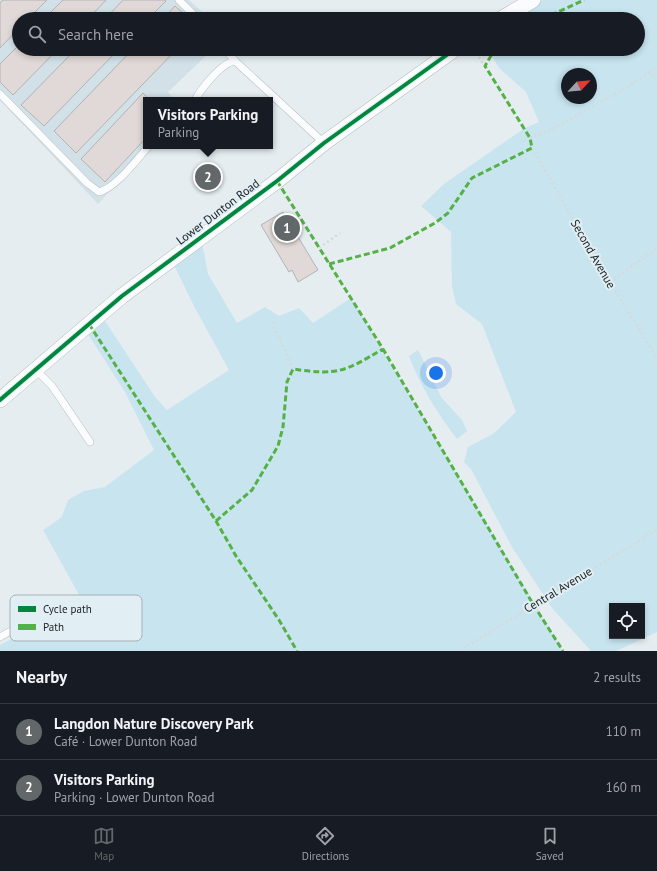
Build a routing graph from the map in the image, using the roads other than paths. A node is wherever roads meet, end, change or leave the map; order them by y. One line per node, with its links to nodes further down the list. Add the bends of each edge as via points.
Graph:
1 (179, 0): 3 (lane)
2 (533, 0): 4 (street)
3 (191, 12)
4 (513, 12)
5 (231, 56): 7 (lane)
6 (444, 56): 10 (street, Lower Dunton Road)
7 (235, 61): 9 (lane, via 229,61); 10 (lane)
8 (0, 94): 11 (lane, via 87,183 99,192 116,182)
9 (197, 97)
10 (324, 143): 12 (street, Lower Dunton Road, via 122,296)
11 (147, 149)
12 (36, 370): 13 (street, Lower Dunton Road); 14 (lane, via 52,386)
13 (0, 400)
14 (90, 442)
15 (10, 631): 16 (lane)
16 (0, 637)

